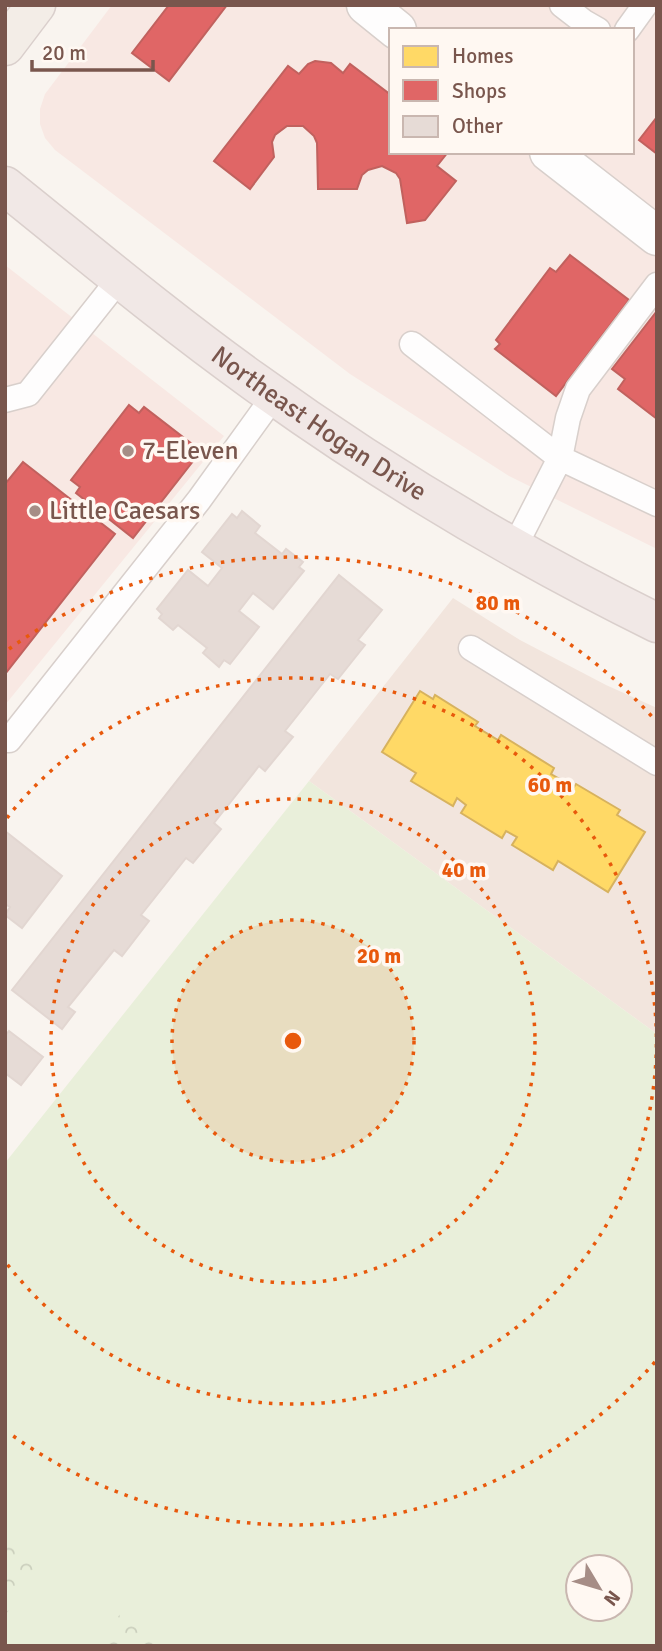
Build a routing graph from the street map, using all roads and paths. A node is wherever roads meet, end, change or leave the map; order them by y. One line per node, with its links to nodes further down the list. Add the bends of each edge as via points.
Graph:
1 (36, 5): 8 (main road)
2 (366, 5): 5 (street)
3 (562, 5): 6 (lane)
4 (645, 5): 7 (lane)
5 (395, 28)
6 (595, 28)
7 (628, 28)
8 (5, 46)
9 (554, 154): 11 (street)
10 (5, 186): 12 (highway, Northeast Hogan Drive)
11 (657, 236)
12 (120, 278): 15 (highway, Northeast Hogan Drive); 16 (lane, via 28,394)
13 (657, 285): 17 (lane, via 578,389)
14 (412, 344): 17 (lane)
15 (274, 396): 19 (highway, Northeast Hogan Drive, via 398,479); 22 (lane, via 199,499)
16 (5, 400)
17 (560, 458): 18 (lane); 19 (lane)
18 (657, 504)
19 (514, 548): 20 (highway, Northeast Hogan Drive)
20 (657, 622)
21 (471, 648): 23 (lane)
22 (5, 740)
23 (657, 763)

